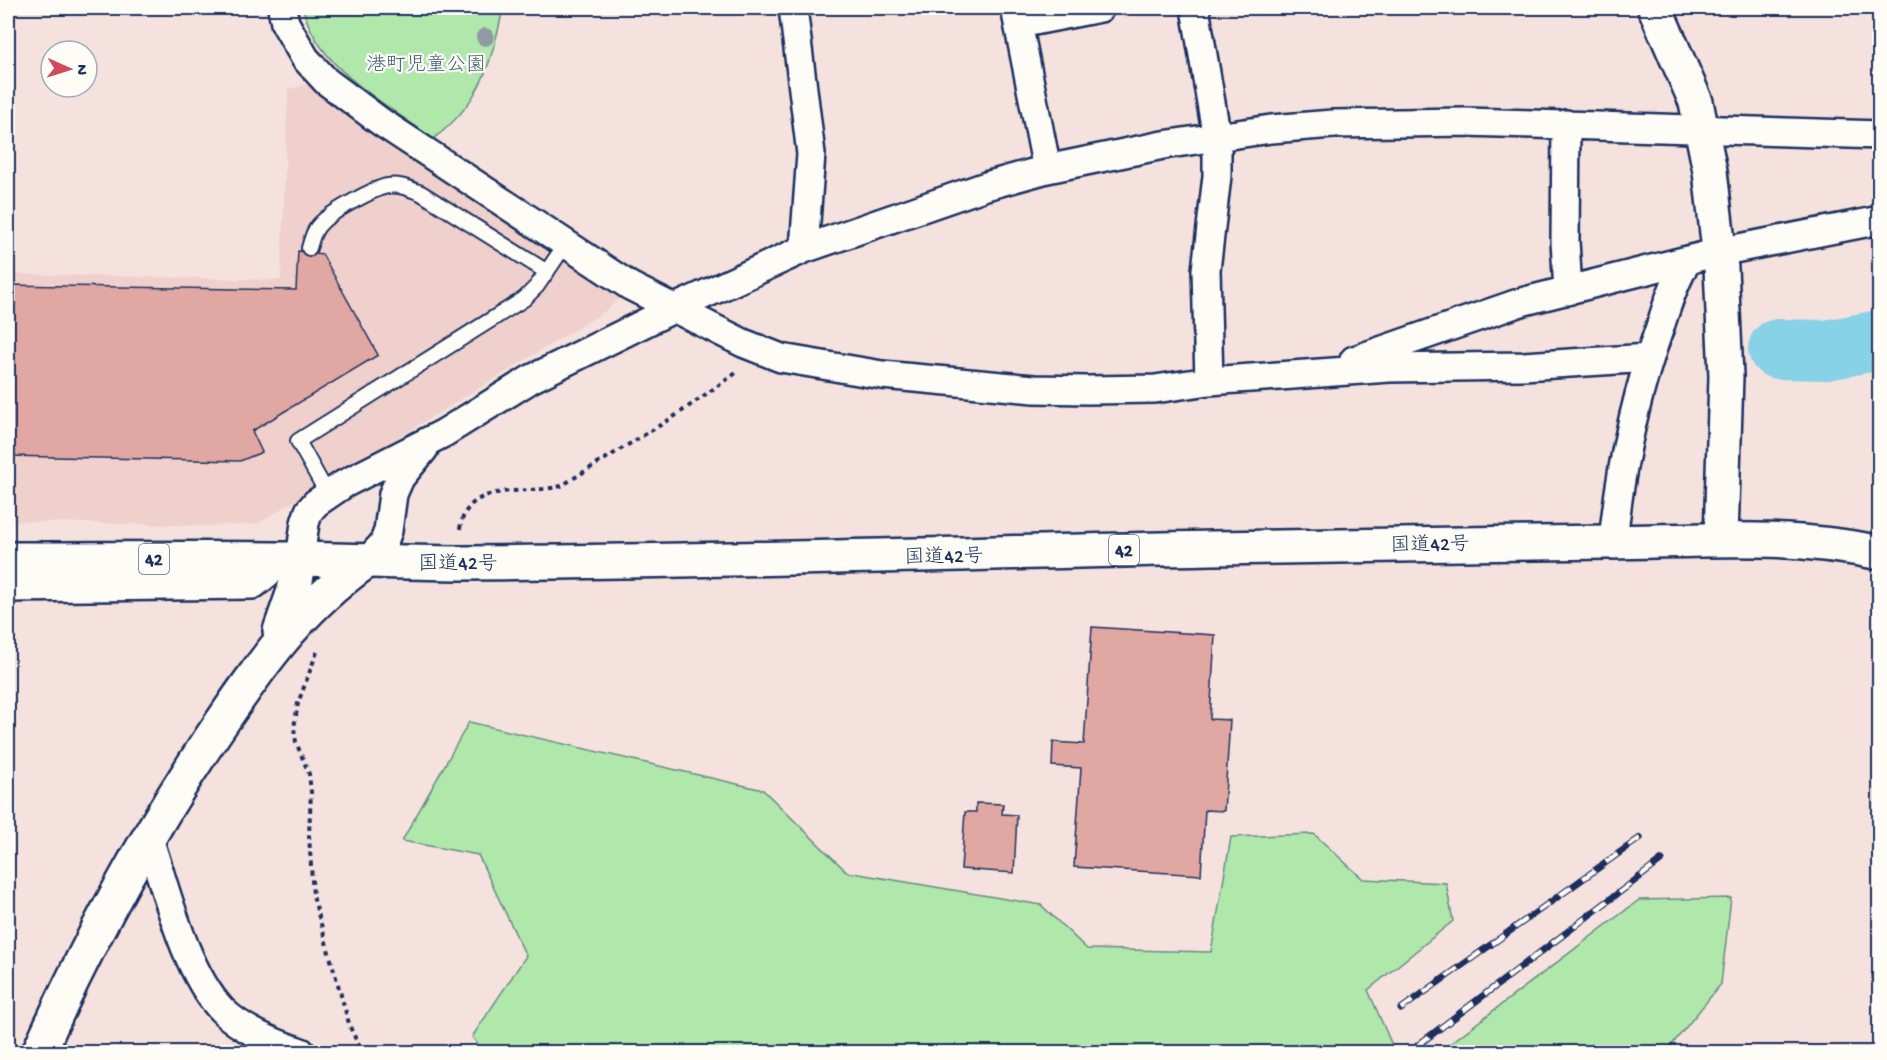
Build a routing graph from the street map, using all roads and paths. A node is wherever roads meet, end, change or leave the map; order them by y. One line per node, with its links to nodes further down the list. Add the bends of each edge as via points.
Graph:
1 (282, 8): 13 (street, via 285,23 306,58 326,81 381,122)
2 (793, 8): 15 (street, via 811,154)
3 (1100, 8): 6 (street)
4 (1195, 8): 10 (street)
5 (1655, 8): 8 (main road, via 1685,73)
6 (1017, 16): 11 (street)
7 (1566, 124): 8 (street); 10 (street, via 1333,124); 19 (street)
8 (1703, 130): 9 (street); 16 (main road)
9 (1880, 135)
10 (1217, 138): 11 (street); 24 (street, via 1217,176 1206,270)
11 (1047, 169): 15 (street)
12 (1880, 220): 16 (street)
13 (567, 242): 18 (lane); 20 (street, via 630,285)
14 (309, 248): 18 (lane, via 323,220 369,193 388,186 405,187 421,193)
15 (804, 249): 20 (street)
16 (1719, 252): 17 (street); 27 (main road, via 1725,376)
17 (1687, 261): 19 (street); 22 (street, via 1677,278)
18 (548, 272): 26 (lane, via 524,299 298,441)
19 (1568, 291): 23 (street, via 1521,302)
20 (675, 308): 21 (street); 25 (street, via 531,379)
21 (764, 352): 24 (street, via 848,371 1034,389 1155,388); 34 (path, via 675,416 561,486 496,493 468,505 461,517)
22 (1649, 358): 23 (street); 29 (street, via 1618,485)
23 (1307, 374): 24 (street)
24 (1209, 381)
25 (444, 433): 26 (street); 33 (street, via 422,451 400,478 393,494 386,537)
26 (328, 495): 32 (street, via 309,511)
27 (1721, 538): 29 (main road, 国道42号 / 42); 30 (main road, 国道42号 / 42, via 1842,544)
28 (8, 540): 32 (main road, via 252,537)
29 (1613, 542): 34 (main road, 国道42号 / 42)
30 (1880, 553)
31 (8, 559): 32 (main road, 国道42号 / 42)
32 (290, 559): 33 (main road, 国道42号 / 42); 35 (main road, via 252,582); 37 (main road, via 294,591)
33 (367, 561): 34 (main road, 国道42号 / 42); 37 (main road, via 309,607)
34 (458, 563)
35 (8, 585)
36 (319, 644): 41 (path, via 298,703 294,728 309,774 313,896)
37 (276, 645): 38 (main road)
38 (148, 836): 39 (main road, via 96,931); 40 (street, via 188,953 204,985 222,1010 250,1029)
39 (39, 1053)
40 (301, 1053)
41 (362, 1053)

